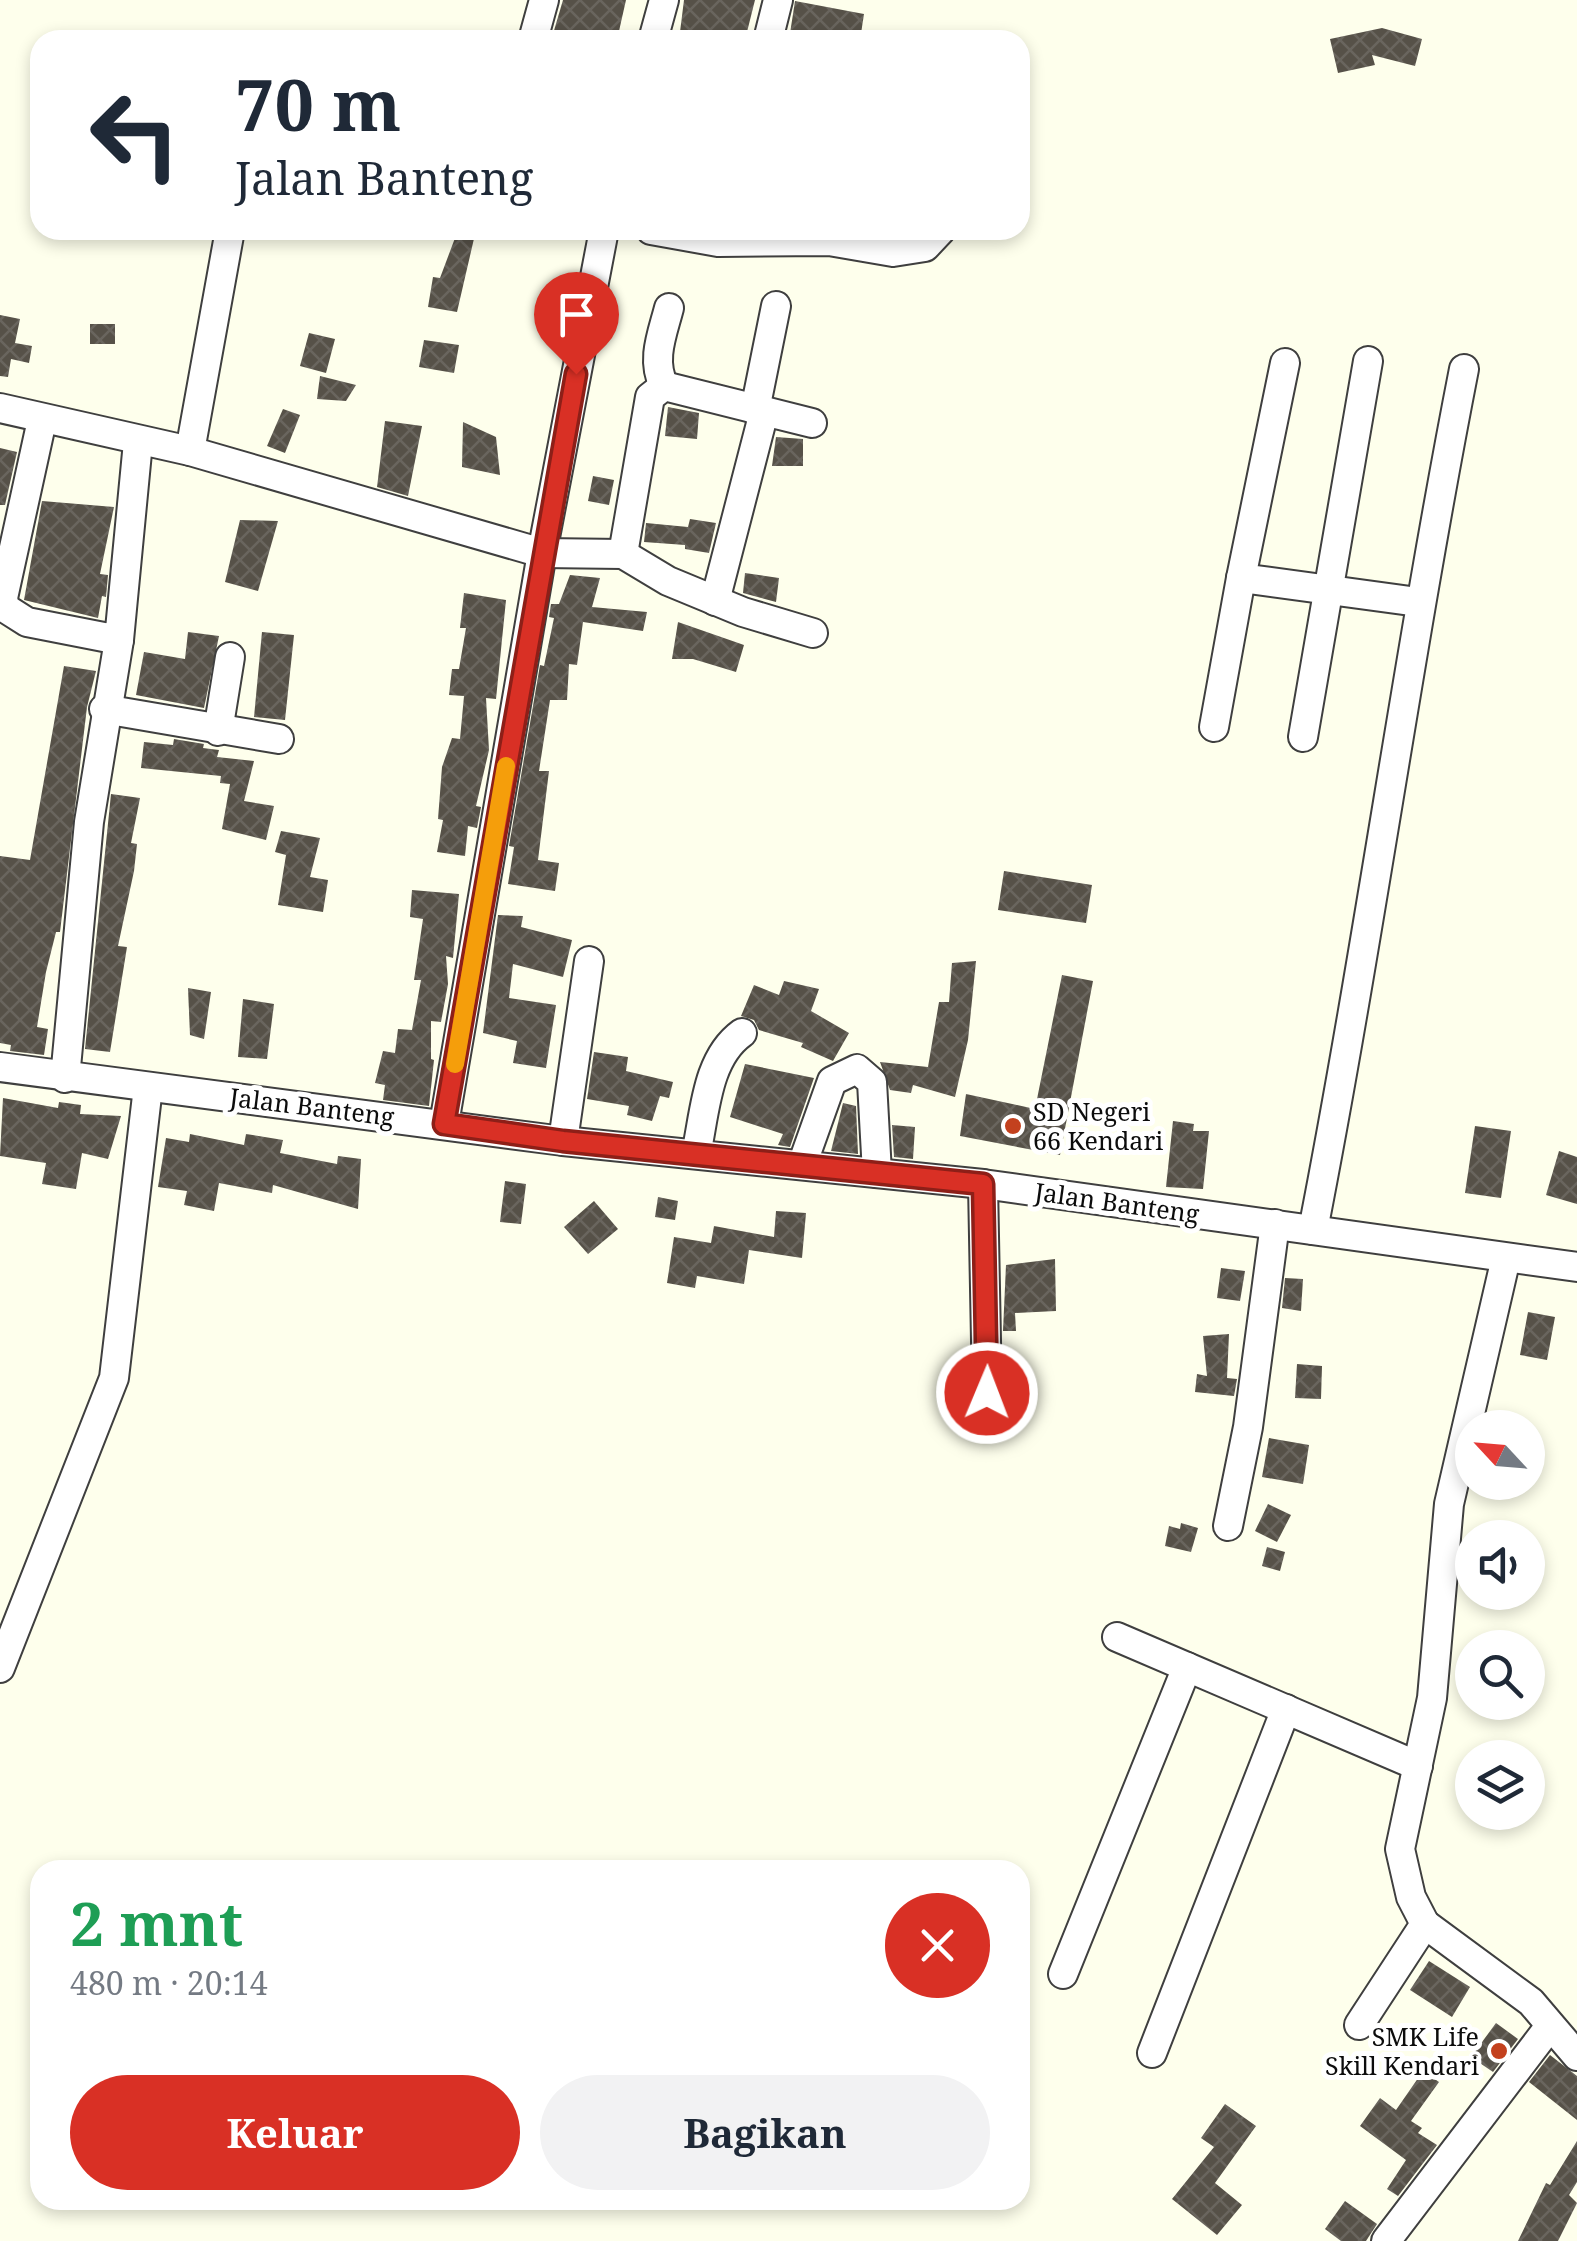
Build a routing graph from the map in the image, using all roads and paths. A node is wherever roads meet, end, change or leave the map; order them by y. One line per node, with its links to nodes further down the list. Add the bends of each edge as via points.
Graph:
1 (544, 0): 4 (street)
2 (664, 0): 5 (street)
3 (778, 0): 6 (street)
4 (536, 30)
5 (656, 30)
6 (770, 30)
7 (228, 240): 22 (street)
8 (602, 240): 23 (street)
9 (851, 240): 10 (street, via 908,251)
10 (935, 240)
11 (776, 306): 18 (street)
12 (669, 308): 16 (street, via 656,371)
13 (1368, 361): 26 (street)
14 (1285, 364): 25 (street)
15 (1464, 368): 28 (street)
16 (664, 386): 18 (street); 24 (street, via 650,397)
17 (0, 408): 19 (street)
18 (759, 411): 20 (street); 27 (street)
19 (42, 420): 21 (street); 30 (street, via 5,608 27,622)
20 (812, 423)
21 (138, 442): 22 (street); 30 (street)
22 (190, 452): 23 (street)
23 (542, 553): 24 (street); 42 (street)
24 (622, 554): 27 (street)
25 (1242, 578): 26 (street); 33 (street)
26 (1328, 590): 28 (street); 35 (street)
27 (715, 600): 29 (street)
28 (1418, 602): 49 (street)
29 (813, 633)
30 (119, 640): 32 (street)
31 (230, 657): 34 (street)
32 (104, 709): 34 (street); 40 (street)
33 (1214, 727)
34 (218, 732): 36 (street)
35 (1302, 737)
36 (279, 739)
37 (590, 961): 43 (street)
38 (742, 1034): 44 (street, via 716,1064)
39 (0, 1067): 40 (street, Jalan Banteng)
40 (66, 1078): 41 (street, Jalan Banteng)
41 (148, 1086): 42 (street, Jalan Banteng); 55 (street, via 114,1378)
42 (444, 1124): 43 (street, Jalan Banteng)
43 (563, 1141): 44 (street, Jalan Banteng)
44 (696, 1154): 45 (street, Jalan Banteng)
45 (802, 1165): 46 (street, Jalan Banteng); 46 (street, via 832,1081 857,1070 872,1082)
46 (878, 1174): 47 (street, Jalan Banteng)
47 (983, 1184): 48 (street, Jalan Banteng); 52 (street)
48 (1275, 1224): 49 (street, Jalan Banteng); 53 (street)
49 (1313, 1230): 50 (street, Jalan Banteng)
50 (1506, 1258): 51 (street, Jalan Banteng); 58 (street, via 1449,1504 1432,1698)
51 (1577, 1267)
52 (987, 1393)
53 (1228, 1526)
54 (1116, 1637): 56 (street)
55 (0, 1665)
56 (1188, 1667): 57 (street); 60 (street)
57 (1286, 1709): 58 (street); 63 (street)
58 (1418, 1766): 59 (street, via 1400,1849)
59 (1425, 1924): 61 (street); 62 (street, via 1531,2002)
60 (1063, 1974)
61 (1359, 2026)
62 (1550, 2026): 64 (street); 65 (street)
63 (1152, 2053)
64 (1577, 2056)
65 (1386, 2241)

